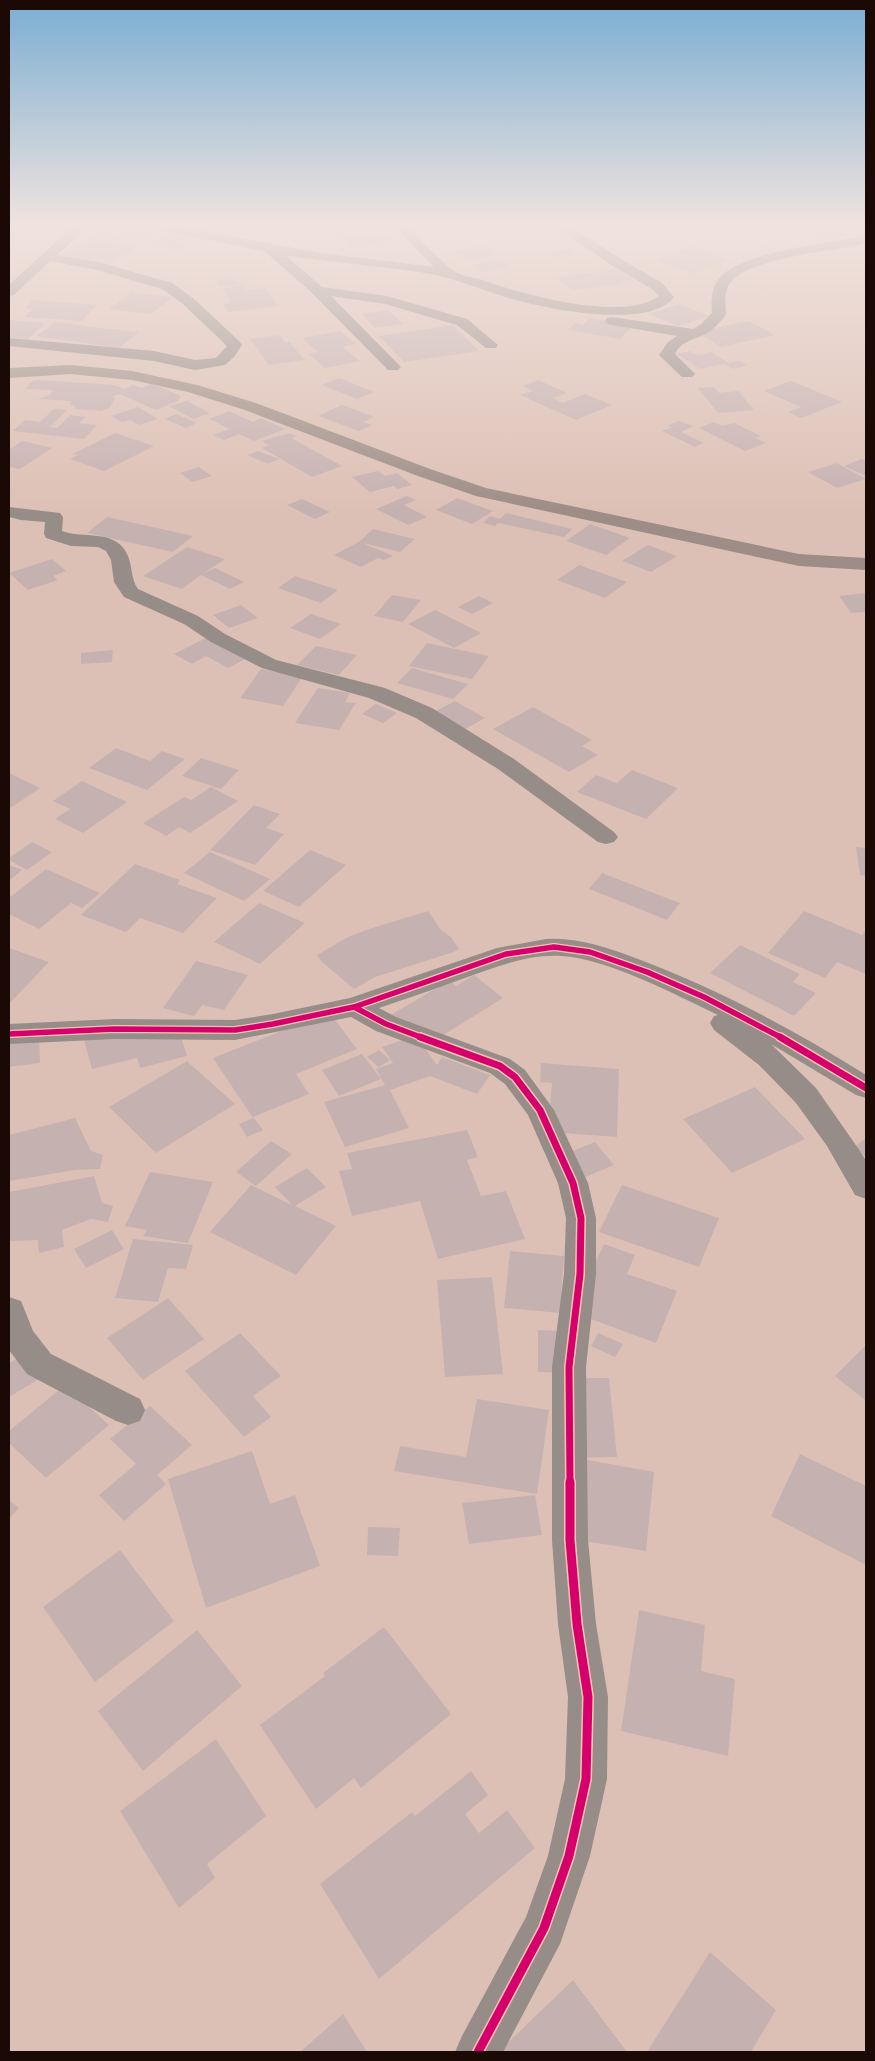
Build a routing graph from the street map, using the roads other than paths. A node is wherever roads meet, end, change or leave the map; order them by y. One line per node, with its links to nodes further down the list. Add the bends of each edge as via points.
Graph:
1 (207, 319): 7 (street, via 235,345 220,362 196,365 154,356)
2 (346, 319): 9 (street)
3 (452, 319): 8 (street, via 462,322)
4 (594, 319): 6 (street)
5 (714, 319): 6 (street)
6 (694, 334): 11 (street, via 680,339 670,347 667,355)
7 (9, 342)
8 (491, 345)
9 (393, 366)
10 (9, 374): 13 (main road, via 99,371 138,376 241,402 482,492 799,560)
11 (686, 374)
12 (9, 512): 14 (street, via 54,517 52,534 69,540 92,540 112,547 119,554 123,578 131,592 191,620 241,651 269,664 377,693 424,713 506,764)
13 (866, 564)
14 (606, 838)
15 (667, 980): 16 (street, via 601,954 569,948 538,949 506,954); 18 (street, via 744,1016); 19 (street, via 758,1047 800,1086 824,1118)
16 (354, 1007): 17 (street, via 235,1030 115,1029); 22 (street, via 386,1024 492,1063 515,1077 540,1110 559,1148 582,1218 580,1274 569,1367 570,1531 577,1624 588,1697 586,1780 569,1856 544,1928)
17 (9, 1034)
18 (866, 1088)
19 (866, 1187)
20 (9, 1311): 21 (street, via 19,1338 39,1364)
21 (128, 1410)
22 (478, 2052)

